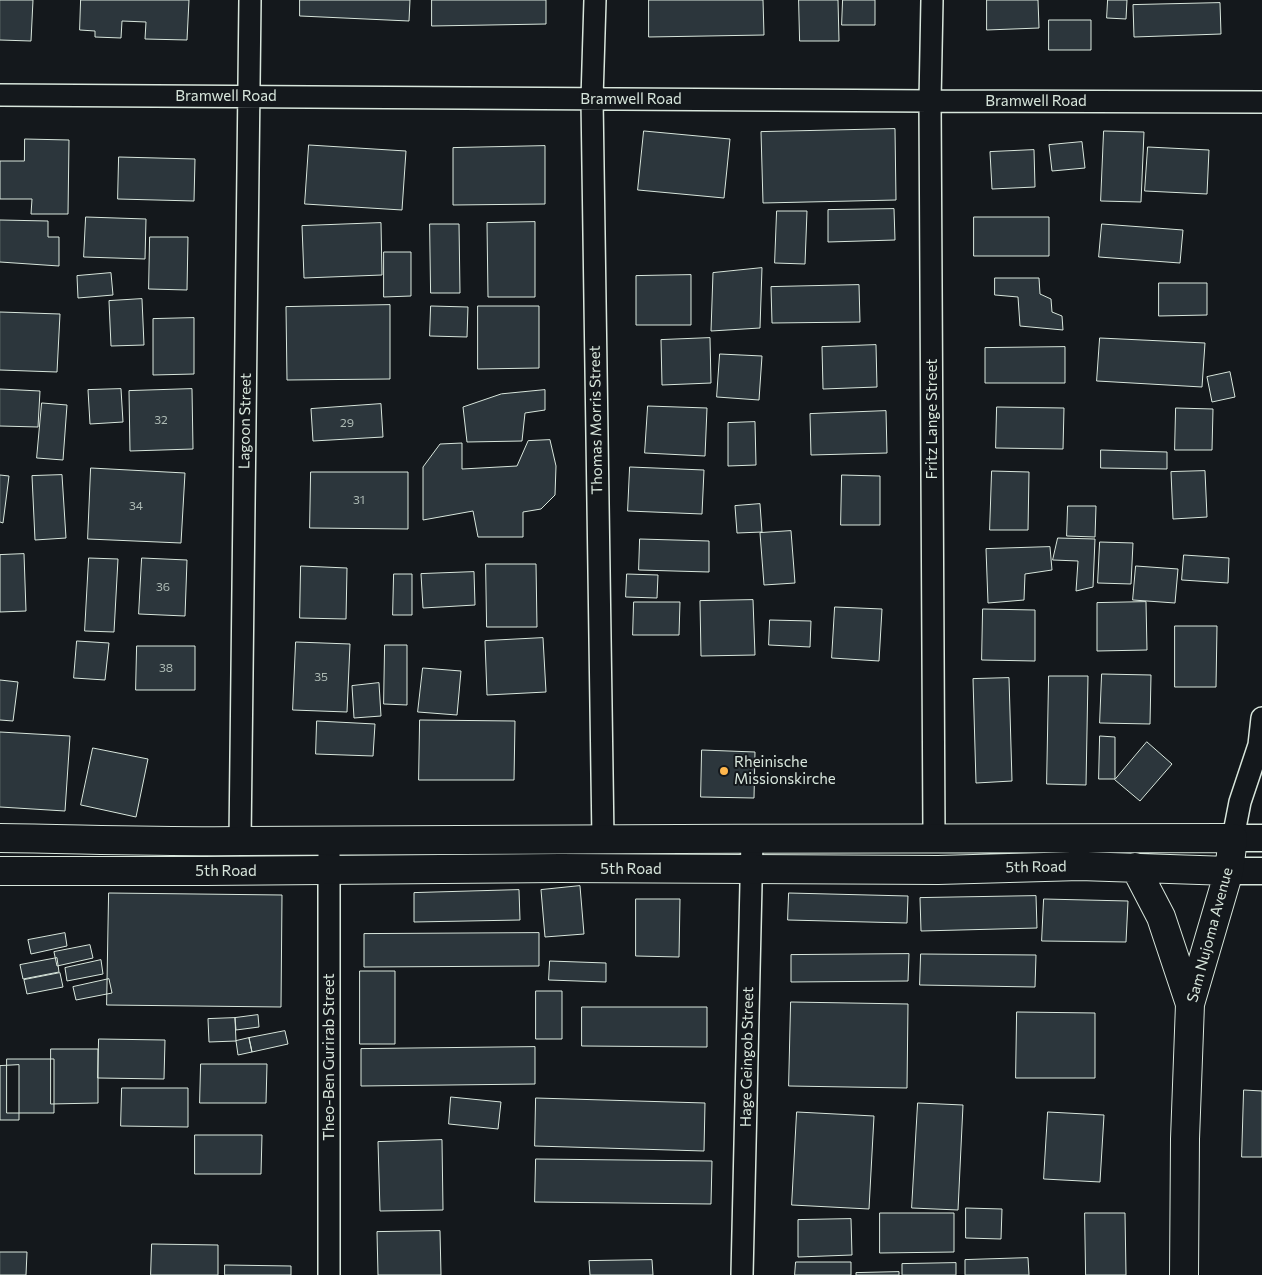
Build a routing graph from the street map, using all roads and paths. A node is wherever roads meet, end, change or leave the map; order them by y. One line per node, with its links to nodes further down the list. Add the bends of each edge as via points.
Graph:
1 (250, 0): 5 (street, Lagoon Street)
2 (595, 0): 6 (street, Thomas Morris Street)
3 (932, 0): 7 (street, Fritz Lange Street)
4 (0, 95): 5 (street, Bramwell Road)
5 (249, 96): 6 (street, Bramwell Road); 17 (street, Lagoon Street)
6 (592, 98): 7 (street, Bramwell Road); 15 (street, Thomas Morris Street)
7 (930, 101): 8 (street, Bramwell Road); 10 (street, Fritz Lange Street)
8 (1262, 102)
9 (1262, 718): 12 (street, Sam Nujoma Avenue, via 1259,744 1240,802)
10 (934, 837): 12 (main road, 5th Road); 16 (main road, 5th Road)
11 (0, 838): 17 (main road, 5th Road)
12 (1233, 838): 13 (street, 5th Road); 22 (main road, Sam Nujoma Avenue)
13 (1262, 838)
14 (329, 840): 15 (main road, 5th Road); 17 (main road, 5th Road); 19 (street, Theo-Ben Gurirab Street)
15 (603, 840): 16 (main road, 5th Road)
16 (752, 840): 20 (street, Hage Geingob Street)
17 (240, 841)
18 (1135, 867): 20 (main road, 5th Road); 22 (main road, 5th Road); 24 (main road, via 1161,917)
19 (329, 870): 20 (main road, 5th Road); 21 (main road, 5th Road); 25 (street, Theo-Ben Gurirab Street)
20 (752, 870): 26 (street, Hage Geingob Street)
21 (0, 871)
22 (1229, 871): 23 (street, 5th Road); 24 (main road, Sam Nujoma Avenue)
23 (1262, 871)
24 (1190, 1004): 27 (main road, Sam Nujoma Avenue)
25 (329, 1275)
26 (742, 1275)
27 (1184, 1275)

